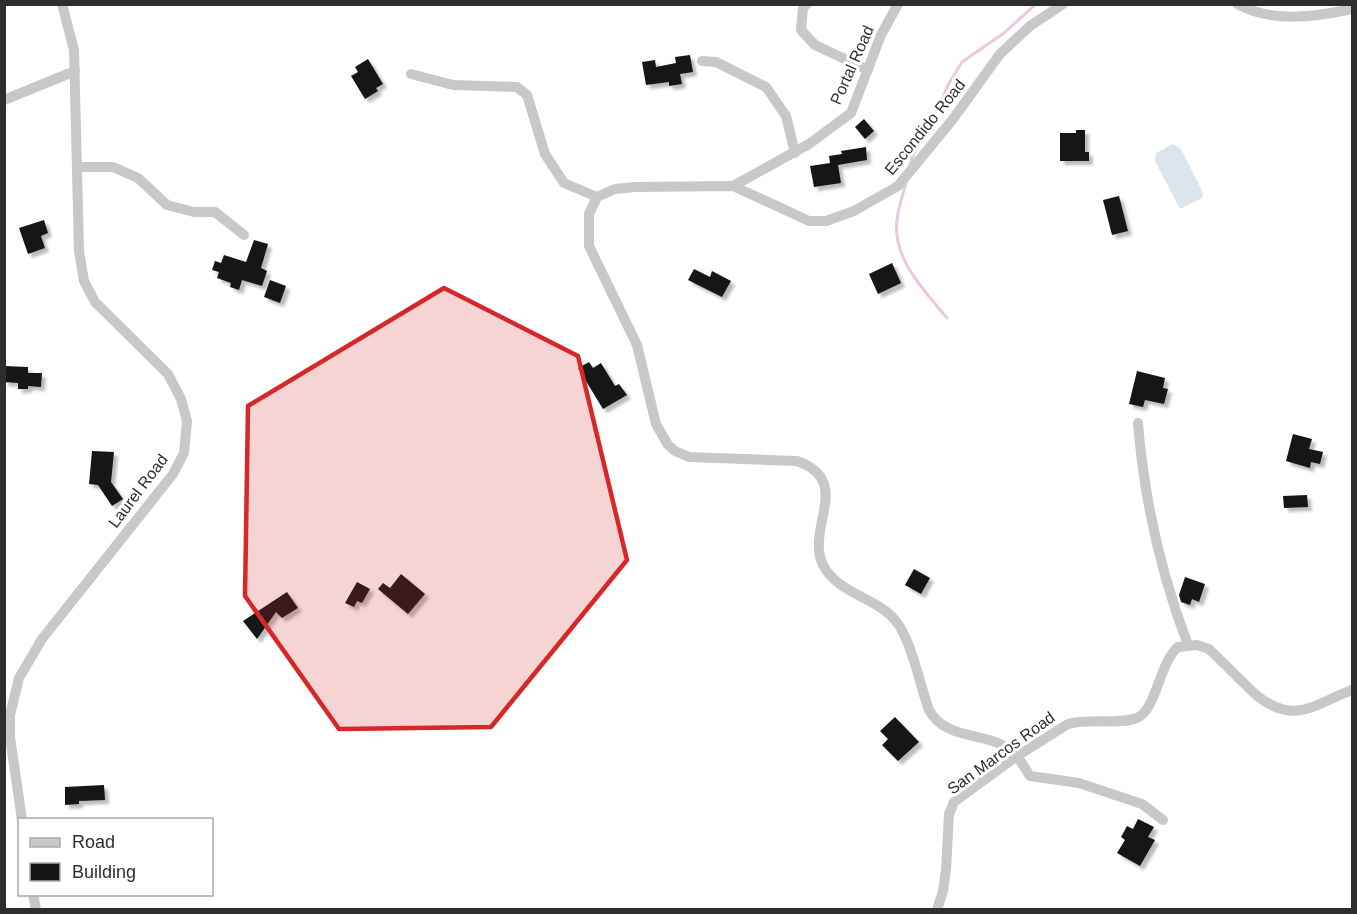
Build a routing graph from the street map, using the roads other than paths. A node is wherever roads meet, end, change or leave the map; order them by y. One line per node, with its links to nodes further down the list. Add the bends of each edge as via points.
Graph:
1 (62, 4): 9 (street, Laurel Road, via 74,50)
2 (807, 4): 8 (street, via 801,30 815,45)
3 (898, 4): 8 (street, Portal Road)
4 (1063, 4): 14 (street, Escondido Road, via 1030,26 1000,54 918,164 898,186 882,196 840,216 809,221)
5 (1237, 4): 6 (street, via 1285,17)
6 (1353, 9)
7 (702, 61): 12 (street, via 716,62 766,87 786,116)
8 (868, 70): 12 (street, Portal Road, via 851,113)
9 (75, 71): 11 (street); 13 (street, Laurel Road)
10 (411, 74): 15 (street, via 453,85 517,87 527,95 545,154 564,183)
11 (4, 100)
12 (795, 153): 14 (street, Portal Road)
13 (77, 166): 16 (street, via 113,167 138,178 167,205 194,212 215,212); 21 (street, Laurel Road, via 79,251 84,280 95,302 168,374 182,399 187,421 184,453 173,474 42,639 19,678 10,715 10,737)
14 (733, 186): 15 (street, Escondido Road, via 635,187 615,189)
15 (597, 197): 20 (street, via 588,214 588,242 638,345 652,414 668,445 689,457 788,460 816,470 825,487 820,545 821,558 829,572 900,626 934,719 949,730 1003,745)
16 (244, 235)
17 (1138, 423): 18 (street, via 1142,470 1162,564)
18 (1188, 645): 19 (street, via 1209,649 1256,695 1281,709 1312,708); 20 (street, San Marcos Road, via 1178,647 1165,662 1147,708 1137,717 1076,721)
19 (1353, 690)
20 (1017, 756): 22 (street, via 1030,776 1078,783 1142,804); 23 (street, San Marcos Road, via 954,802 948,824 944,891)
21 (22, 818)
22 (1163, 820)
23 (938, 909)

